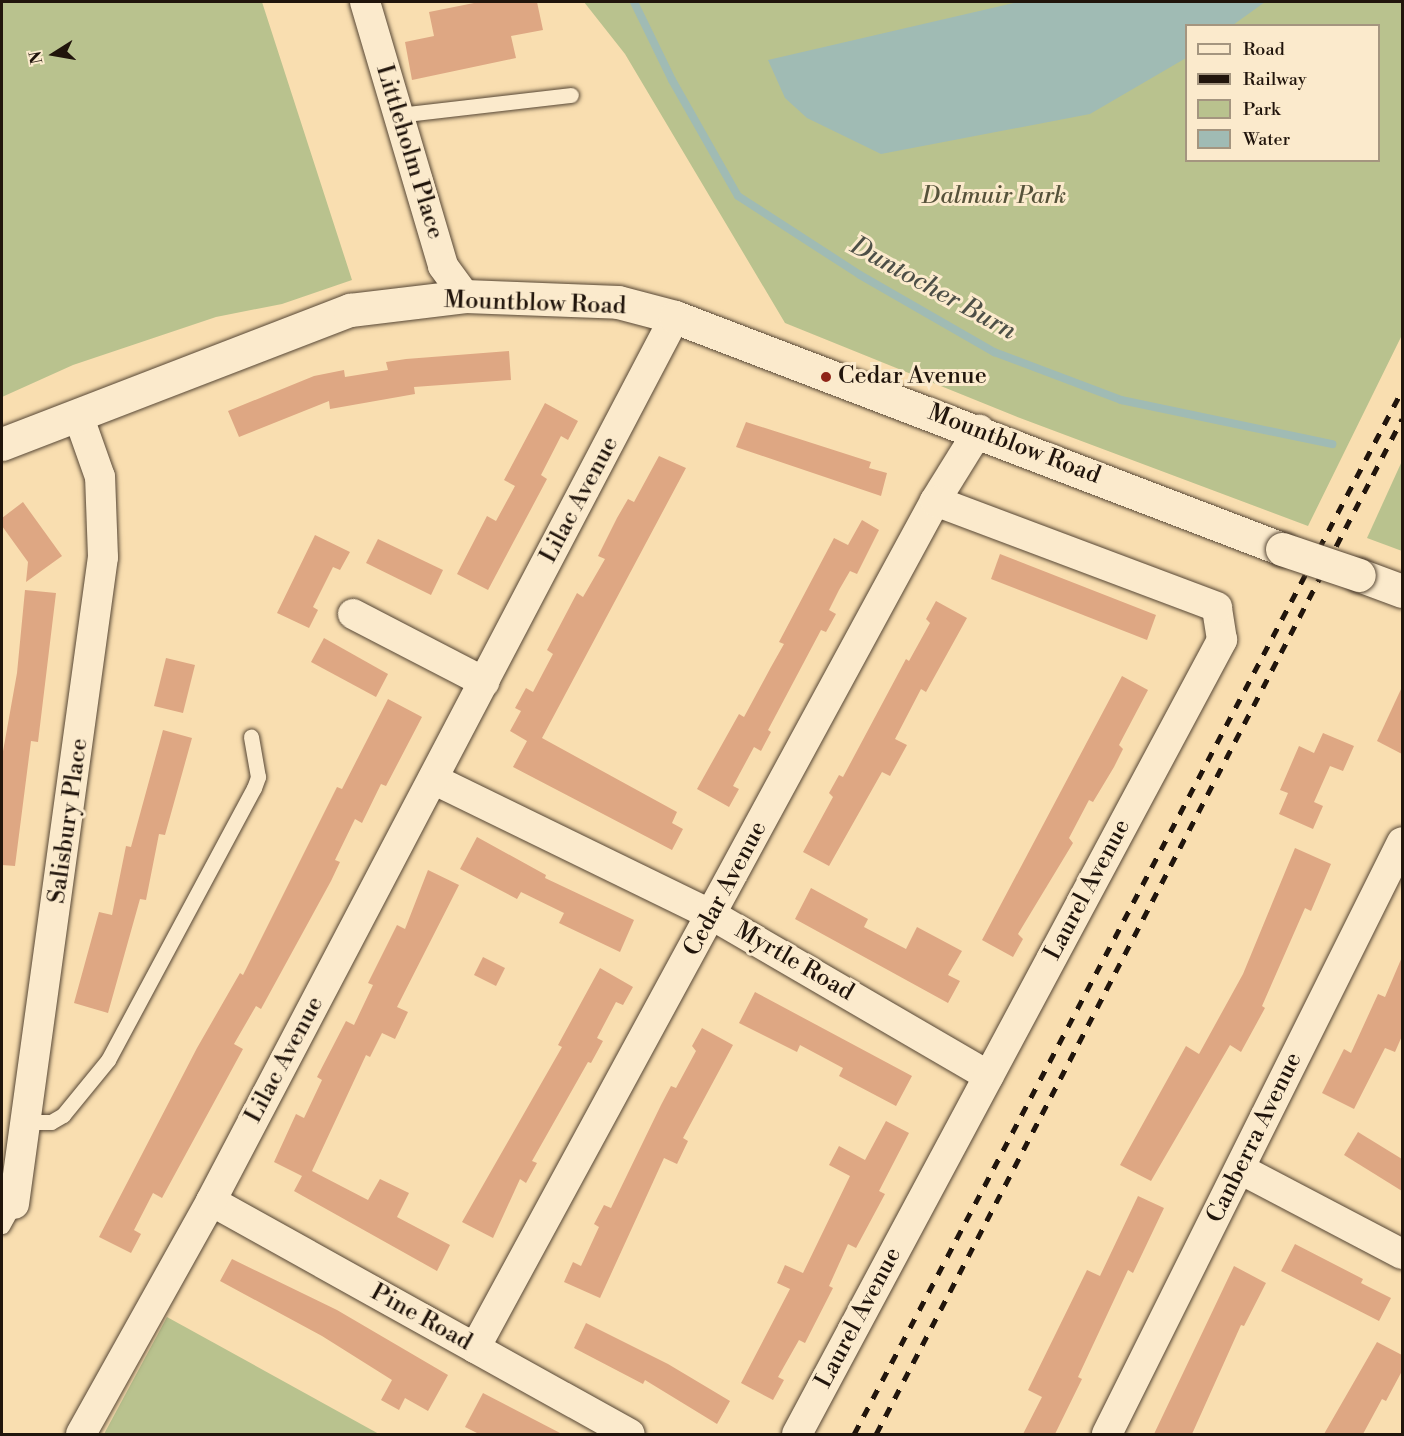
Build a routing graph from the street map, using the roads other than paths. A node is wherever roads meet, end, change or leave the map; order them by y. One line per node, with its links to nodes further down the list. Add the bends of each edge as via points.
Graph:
1 (364, 2): 3 (street, Littleholm Place)
2 (571, 95): 3 (lane)
3 (398, 115): 4 (street, Littleholm Place, via 443,266)
4 (465, 297): 5 (street, Mountblow Road, via 618,302); 6 (street, Mountblow Road, via 350,310)
5 (675, 317): 7 (street, Mountblow Road, via 826,377); 12 (street, Lilac Avenue)
6 (78, 415): 8 (street, Mountblow Road); 18 (street, Salisbury Place, via 100,477 104,557)
7 (979, 430): 9 (street, Cedar Avenue); 10 (street, Mountblow Road, bridge, via 1282,549)
8 (2, 444)
9 (935, 501): 16 (street, Cedar Avenue); 17 (street, Laurel Avenue, via 1217,607 1222,640)
10 (1402, 591)
11 (352, 614): 12 (street)
12 (484, 682): 14 (street, Lilac Avenue)
13 (251, 737): 18 (lane, via 258,777 254,788 108,1060 63,1114 51,1122)
14 (433, 779): 16 (street, Myrtle Road); 20 (street, Lilac Avenue)
15 (1402, 842): 19 (street, Canberra Avenue)
16 (712, 915): 17 (street, Myrtle Road); 23 (street, Cedar Avenue)
17 (989, 1076): 26 (street, Laurel Avenue)
18 (26, 1122): 21 (street, Salisbury Place)
19 (1240, 1169): 22 (street); 27 (street, Canberra Avenue)
20 (211, 1201): 23 (street, Pine Road); 24 (street, Lilac Avenue)
21 (8, 1215)
22 (1402, 1254)
23 (474, 1348): 25 (street, Pine Road)
24 (81, 1434)
25 (630, 1434)
26 (797, 1434)
27 (1107, 1434)

